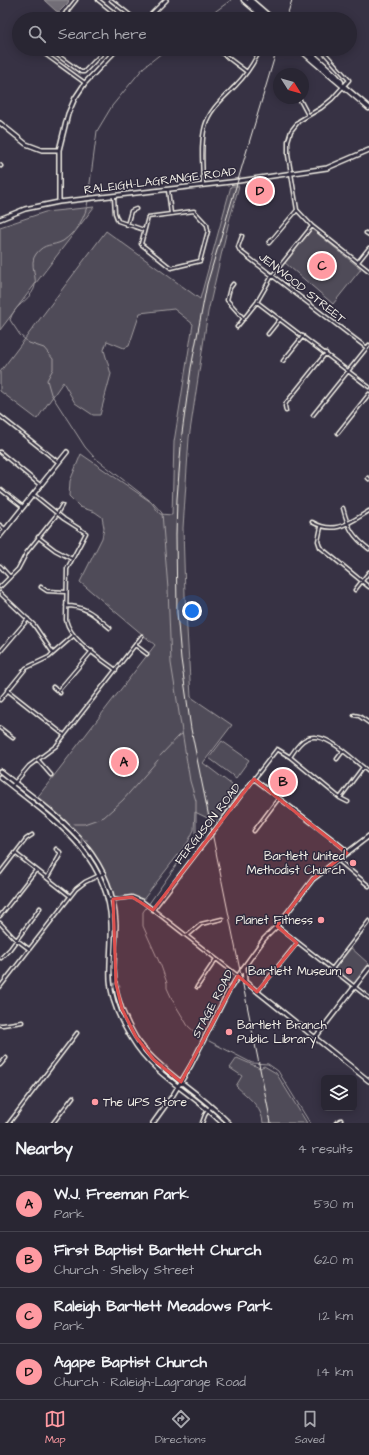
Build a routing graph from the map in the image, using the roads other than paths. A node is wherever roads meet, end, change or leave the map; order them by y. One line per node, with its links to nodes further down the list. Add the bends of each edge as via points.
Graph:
1 (76, 0): 6 (street)
2 (98, 0): 7 (street)
3 (111, 0): 8 (street)
4 (166, 0): 9 (main road)
5 (247, 1): 10 (main road); 11 (main road)
6 (66, 12)
7 (114, 12)
8 (126, 12)
9 (154, 12)
10 (259, 12)
11 (262, 12)
12 (47, 56): 22 (street)
13 (59, 56): 14 (street, via 81,72)
14 (100, 56)
15 (111, 56): 22 (main road)
16 (226, 56): 21 (street)
17 (257, 56): 21 (street)
18 (308, 56): 23 (main road)
19 (314, 56): 23 (main road)
20 (327, 56): 23 (street, via 349,80)
21 (247, 72): 31 (street, via 212,111 205,125 202,151)
22 (85, 84): 28 (main road, via 68,114)
23 (343, 86): 25 (main road); 26 (street, via 332,99)
24 (302, 104): 26 (street)
25 (369, 108)
26 (308, 115): 30 (street, via 291,131 288,141)
27 (0, 123): 28 (main road, via 26,144 42,150)
28 (59, 150): 34 (main road)
29 (369, 150): 30 (main road, RALEIGH-LAGRANGE ROAD, via 328,168)
30 (291, 174): 31 (main road, RALEIGH-LAGRANGE ROAD); 36 (street)
31 (203, 185): 32 (main road, RALEIGH-LAGRANGE ROAD)
32 (168, 190): 33 (main road, RALEIGH-LAGRANGE ROAD); 37 (street)
33 (114, 197): 34 (main road, RALEIGH-LAGRANGE ROAD); 39 (street, via 116,218)
34 (59, 202): 38 (main road, RALEIGH-LAGRANGE ROAD, via 25,209)
35 (136, 210): 39 (street, via 131,211)
36 (297, 210): 40 (street); 45 (street)
37 (171, 214): 41 (street, via 148,217); 41 (street, via 194,211 207,225 208,231 200,261 171,268 141,244)
38 (0, 219)
39 (127, 225): 41 (street)
40 (312, 226): 47 (street); 49 (street)
41 (144, 230)
42 (366, 233): 44 (street)
43 (242, 236): 49 (street, JENWOOD STREET, via 238,247 240,251)
44 (369, 236)
45 (269, 243)
46 (369, 248): 47 (street)
47 (358, 262): 48 (street)
48 (369, 271)
49 (272, 276): 51 (street); 58 (street, JENWOOD STREET)
50 (233, 284): 52 (street, via 227,300)
51 (257, 302): 52 (street); 53 (street)
52 (244, 319): 54 (street)
53 (280, 319): 55 (street); 56 (street)
54 (237, 327)
55 (268, 334)
56 (303, 336): 59 (street); 60 (street)
57 (369, 345): 58 (street)
58 (367, 348): 61 (street)
59 (326, 353): 61 (street); 64 (street, via 286,403)
60 (283, 361)
61 (349, 371): 62 (street); 65 (street)
62 (369, 387)
63 (369, 394): 67 (street)
64 (286, 411)
65 (313, 415)
66 (0, 416): 70 (street)
67 (338, 433)
68 (0, 452): 71 (street)
69 (67, 452): 70 (main road)
70 (58, 462): 71 (main road)
71 (40, 485): 73 (main road)
72 (0, 489): 75 (street)
73 (33, 494): 75 (main road); 78 (street)
74 (62, 505): 78 (street)
75 (23, 507): 83 (main road)
76 (342, 508): 80 (street)
77 (369, 511): 80 (street)
78 (57, 513): 85 (street); 87 (street, via 86,534)
79 (312, 522): 82 (street)
80 (347, 524): 82 (street, via 337,528); 86 (street, via 353,535)
81 (0, 525): 83 (street)
82 (321, 527): 91 (street, via 318,542 320,547)
83 (5, 529): 84 (main road)
84 (0, 536)
85 (38, 537): 87 (street); 90 (street)
86 (369, 550)
87 (72, 559): 96 (street, via 66,573)
88 (0, 566): 90 (street)
89 (369, 572): 91 (street)
90 (10, 577): 92 (street)
91 (362, 581): 94 (street); 95 (street)
92 (0, 587)
93 (41, 587): 96 (street, via 46,591)
94 (369, 587)
95 (355, 590)
96 (66, 592): 98 (street)
97 (0, 593): 99 (street)
98 (66, 606): 100 (street, via 86,609); 101 (street, via 67,626)
99 (28, 619): 105 (street); 106 (street)
100 (110, 628)
101 (73, 636): 104 (street); 106 (street)
102 (142, 636): 103 (street)
103 (135, 645): 107 (street); 108 (street)
104 (92, 651): 108 (street); 109 (street, via 59,692)
105 (0, 652)
106 (54, 653): 110 (street, via 26,668)
107 (147, 654)
108 (116, 670): 115 (street)
109 (53, 687)
110 (8, 690): 111 (street); 115 (street)
111 (0, 700)
112 (354, 715): 113 (street)
113 (369, 724)
114 (0, 728): 116 (street)
115 (64, 735): 120 (street)
116 (13, 738)
117 (343, 751): 118 (street, via 327,741 313,737 301,742); 119 (street); 121 (street)
118 (290, 757): 126 (street, FERGUSON ROAD, via 277,749); 130 (street)
119 (336, 759)
120 (38, 760): 124 (street); 127 (street)
121 (363, 767): 123 (street); 130 (street)
122 (0, 771): 127 (main road)
123 (369, 772)
124 (51, 775)
125 (0, 776): 128 (main road)
126 (254, 779): 129 (street); 149 (street, FERGUSON ROAD)
127 (15, 783): 128 (street); 141 (main road, one-way to 127, via 87,846 75,833)
128 (12, 786): 142 (main road, via 70,834)
129 (279, 798): 132 (street); 137 (street)
130 (340, 798): 131 (street)
131 (348, 802)
132 (254, 831)
133 (32, 835): 136 (street)
134 (369, 836): 137 (main road, STAGE ROAD)
135 (56, 849): 143 (street, via 60,855)
136 (15, 853): 139 (street); 140 (street)
137 (347, 853): 138 (main road, STAGE ROAD)
138 (338, 860): 144 (street); 156 (main road, STAGE ROAD, via 313,879)
139 (36, 870): 143 (street); 150 (street)
140 (0, 873)
141 (104, 873): 142 (street); 146 (main road)
142 (100, 875): 145 (street, via 82,884); 147 (main road)
143 (47, 878): 145 (street)
144 (369, 886)
145 (70, 896): 160 (street)
146 (113, 899): 147 (street); 149 (street, via 132,897); 152 (main road)
147 (108, 900): 154 (main road)
148 (40, 908): 158 (street)
149 (153, 910): 157 (street)
150 (0, 916)
151 (222, 919): 157 (street, via 204,923)
152 (116, 921): 154 (main road); 163 (main road)
153 (369, 921): 167 (street)
154 (111, 922): 164 (main road)
155 (0, 923): 158 (street)
156 (277, 926): 159 (street); 165 (main road, STAGE ROAD)
157 (187, 936): 162 (street)
158 (16, 940): 160 (street); 161 (street)
159 (297, 942): 167 (street); 173 (street)
160 (29, 949): 170 (street)
161 (1, 958)
162 (216, 959): 168 (street); 171 (street)
163 (115, 961): 164 (main road); 182 (main road, one-way to 163, via 154,1060 136,1037 121,1004 116,984)
164 (110, 962): 183 (main road, via 114,1002 132,1039 155,1068)
165 (244, 967): 168 (main road, STAGE ROAD); 169 (main road)
166 (369, 968): 172 (main road)
167 (331, 969): 172 (street)
168 (238, 976): 169 (main road); 182 (main road, STAGE ROAD)
169 (246, 983): 173 (main road)
170 (0, 987)
171 (197, 987)
172 (355, 988): 174 (street); 178 (main road)
173 (257, 992): 178 (main road)
174 (369, 998)
175 (22, 1022): 176 (street, via 2,1026)
176 (0, 1024)
177 (78, 1034): 188 (street)
178 (315, 1038): 181 (main road)
179 (6, 1058): 180 (street)
180 (0, 1065)
181 (369, 1080)
182 (181, 1082): 183 (main road, STAGE ROAD); 185 (main road)
183 (178, 1086): 186 (main road); 190 (main road, STAGE ROAD)
184 (73, 1097): 189 (street)
185 (211, 1106): 186 (street); 193 (main road)
186 (208, 1110): 191 (street); 192 (main road)
187 (340, 1120): 194 (street)
188 (8, 1123)
189 (53, 1123)
190 (152, 1123)
191 (202, 1123)
192 (222, 1123)
193 (229, 1123)
194 (336, 1123)

